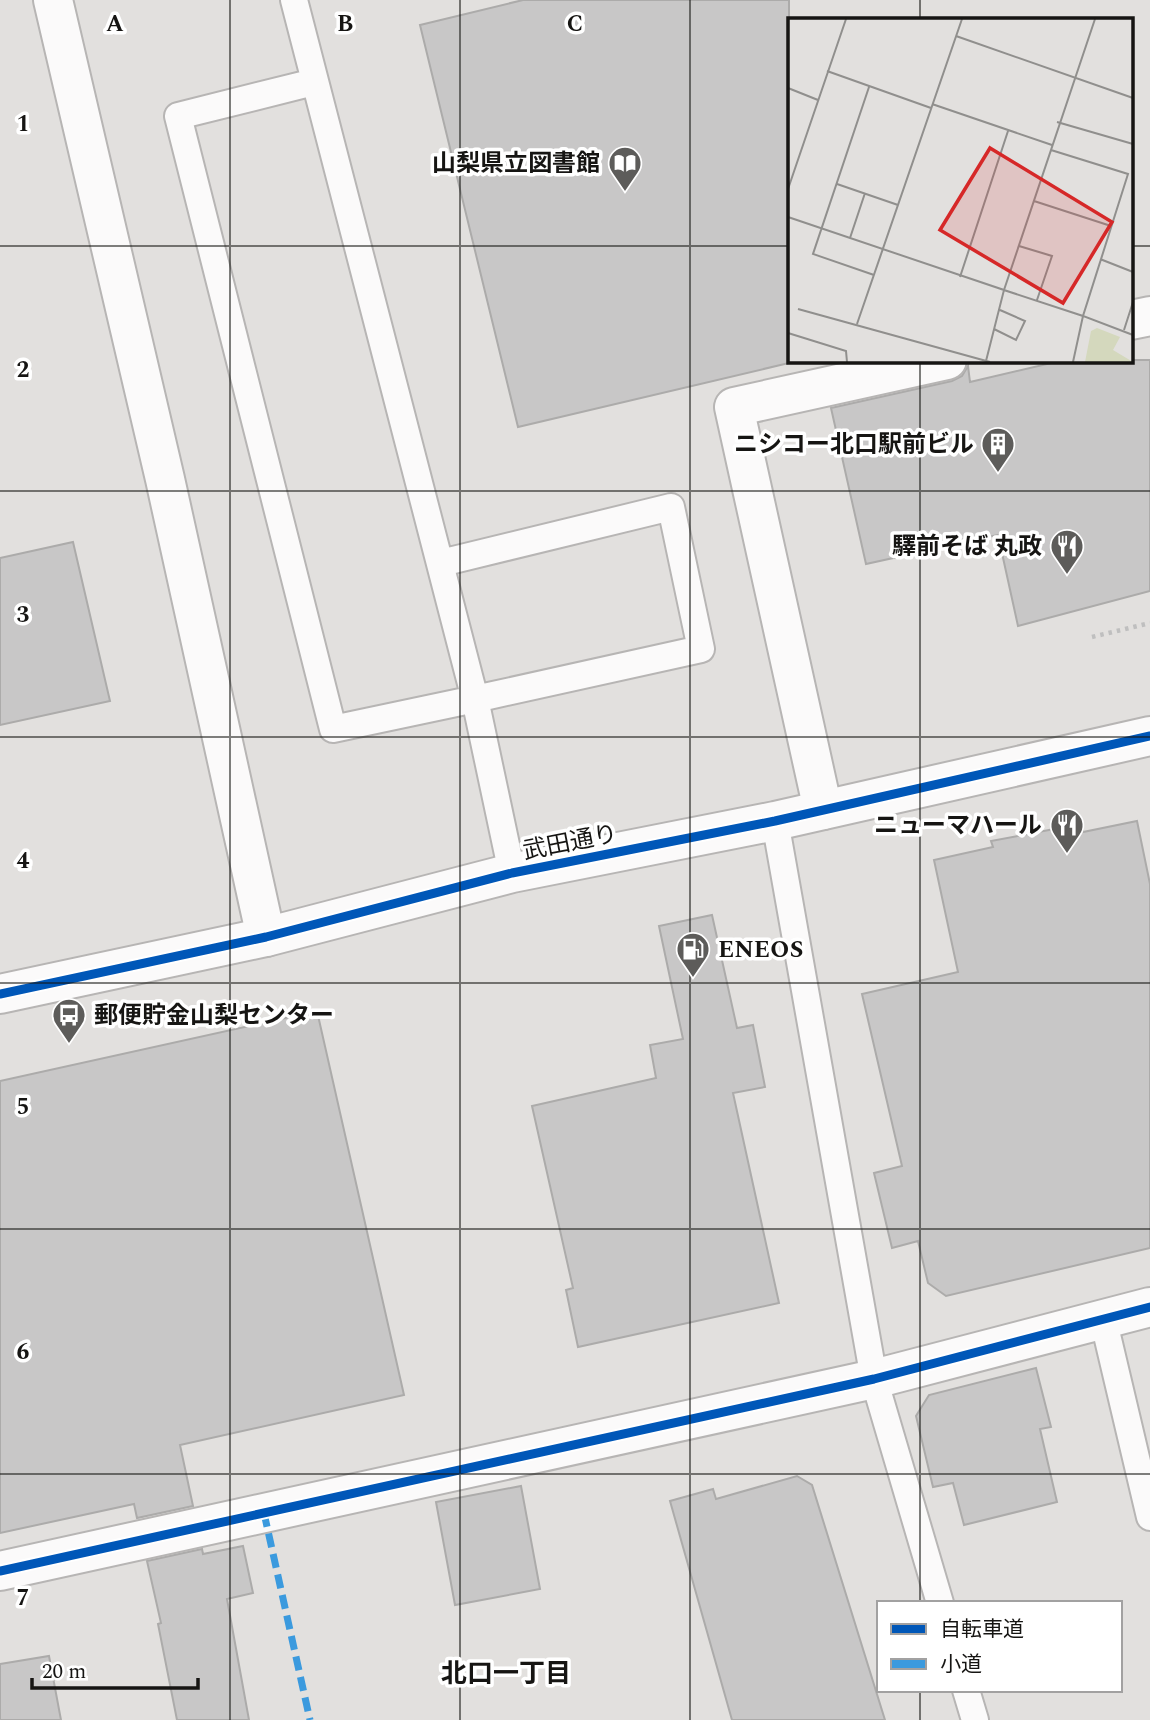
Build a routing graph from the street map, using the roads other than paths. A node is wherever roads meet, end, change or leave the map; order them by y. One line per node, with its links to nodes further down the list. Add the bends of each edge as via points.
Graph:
1 (53, 0): 13 (street)
2 (294, 0): 3 (lane)
3 (314, 82): 7 (lane); 8 (lane, via 178,116 329,715 333,729)
4 (1150, 316): 5 (street)
5 (1132, 320)
6 (938, 362): 10 (street, via 734,407)
7 (441, 563): 8 (lane); 8 (lane, via 671,507 701,649)
8 (475, 699): 12 (lane)
9 (1150, 736): 10 (street, 武田通り)
10 (823, 810): 11 (street, 武田通り)
11 (775, 821): 12 (street, 武田通り); 17 (lane)
12 (512, 873): 13 (street, 武田通り)
13 (266, 937): 14 (street, 武田通り)
14 (0, 995)
15 (1150, 1307): 16 (street)
16 (1103, 1318): 17 (street); 18 (lane)
17 (874, 1379): 19 (street); 20 (lane)
18 (1150, 1517)
19 (0, 1571)
20 (939, 1601)
21 (967, 1692): 22 (lane)
22 (975, 1720)

